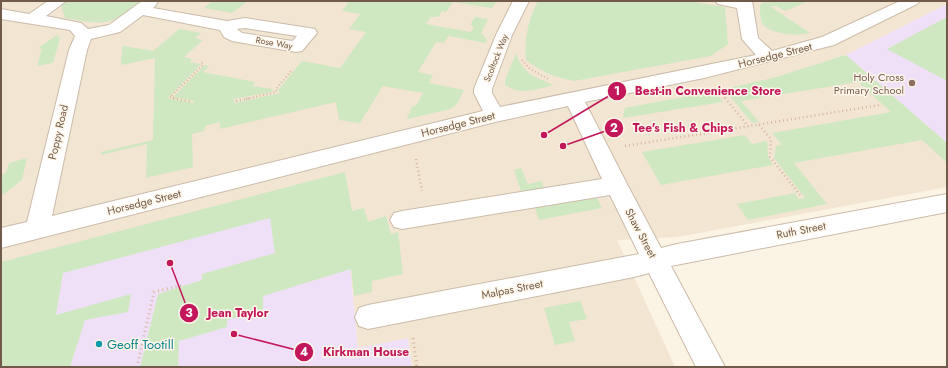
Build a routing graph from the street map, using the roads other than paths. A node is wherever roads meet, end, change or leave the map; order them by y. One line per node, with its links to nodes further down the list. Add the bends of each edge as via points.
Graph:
1 (58, 1): 8 (street)
2 (520, 1): 13 (street, Scoltock Way, via 483,89)
3 (723, 1): 5 (street)
4 (912, 1): 11 (street, Horsedge Street, via 828,41)
5 (744, 3): 11 (street, via 750,39)
6 (146, 6): 9 (street, via 114,29); 10 (street, Rose Way, via 227,26 245,23 309,33)
7 (1, 14): 8 (street)
8 (32, 19): 9 (street, via 75,26)
9 (84, 35): 17 (street, Poppy Road, via 78,50)
10 (296, 47)
11 (768, 57): 12 (street, Horsedge Street)
12 (574, 98): 13 (street, Horsedge Street); 14 (street, Shaw Street)
13 (495, 115): 17 (street, Horsedge Street)
14 (616, 185): 16 (street); 19 (street, Shaw Street)
15 (947, 203): 19 (street, Ruth Street)
16 (402, 220)
17 (37, 229): 18 (street, Horsedge Street)
18 (1, 238)
19 (656, 259): 20 (street, Malpas Street, via 634,266); 21 (street, Shaw Street)
20 (368, 317)
21 (711, 367)

